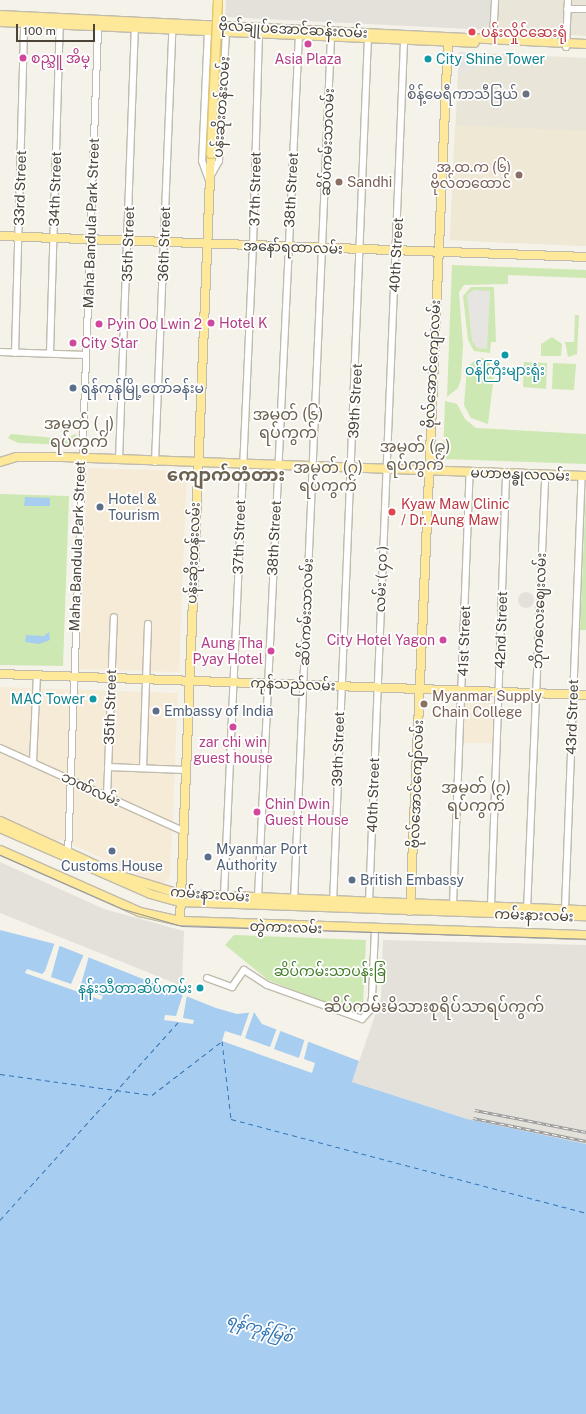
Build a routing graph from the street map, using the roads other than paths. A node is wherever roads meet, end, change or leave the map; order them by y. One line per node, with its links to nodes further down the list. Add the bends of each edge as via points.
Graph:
1 (218, 0): 29 (main road, ပန်းဆိုးတန်းလမ်း, bridge)
2 (495, 0): 23 (street)
3 (568, 0): 4 (street)
4 (567, 9): 5 (street); 25 (street)
5 (586, 9)
6 (0, 15): 11 (main road, ဗိုလ်ချုပ်အောင်ဆန်းလမ်း)
7 (0, 22): 8 (main road, ဗိုလ်ချုပ်အောင်ဆန်းလမ်း)
8 (24, 24): 9 (main road, ဗိုလ်ချုပ်အောင်ဆန်းလမ်း); 31 (street, 33rd Street)
9 (60, 25): 10 (main road, ဗိုလ်ချုပ်အောင်ဆန်းလမ်း); 32 (street, 34th Street)
10 (98, 27): 12 (main road, ဗိုလ်ချုပ်အောင်ဆန်းလမ်း); 33 (street, Maha Bandula Park Street)
11 (184, 27): 13 (main road, ဗိုလ်ချုပ်အောင်ဆန်းလမ်း); 14 (main road, ဗိုလ်ချုပ်အောင်ဆန်းလမ်း); 16 (main road, ဗိုလ်ချုပ်အောင်ဆန်းလမ်း)
12 (135, 28): 13 (main road, ဗိုလ်ချုပ်အောင်ဆန်းလမ်း); 34 (street, 35th Street)
13 (172, 30): 35 (street, 36th Street)
14 (208, 31): 15 (main road, ဗိုလ်ချုပ်အောင်ဆန်းလမ်း); 27 (street, ပန်းဆိုးတန်းလမ်း)
15 (226, 32): 17 (main road, ဗိုလ်ချုပ်အောင်ဆန်းလမ်း); 28 (street, ပန်းဆိုးတန်းလမ်း)
16 (322, 33): 18 (main road, ဗိုလ်ချုပ်အောင်ဆန်းလမ်း); 19 (main road, ဗိုလ်ချုပ်အောင်ဆန်းလမ်း); 22 (main road, ဗိုလ်ချုပ်အောင်ဆန်းလမ်း)
17 (259, 34): 18 (main road, ဗိုလ်ချုပ်အောင်ဆန်းလမ်း); 37 (street, 37th Street)
18 (299, 35): 38 (street, 38th Street)
19 (331, 37): 20 (main road, ဗိုလ်ချုပ်အောင်ဆန်းလမ်း); 39 (street, ဆိပ်ကမ်းသာလမ်း)
20 (368, 38): 21 (main road, ဗိုလ်ချုပ်အောင်ဆန်းလမ်း); 40 (street, 39th Street)
21 (404, 40): 22 (main road, ဗိုလ်ချုပ်အောင်ဆန်းလမ်း); 41 (street, 40th Street)
22 (453, 40): 23 (main road, ဗိုလ်ချုပ်အောင်ဆန်းလမ်း); 42 (main road, ဗိုလ်အောင်ကျော်လမ်း)
23 (490, 40): 25 (main road, ဗိုလ်ချုပ်အောင်ဆန်းလမ်း)
24 (586, 44): 25 (main road, ဗိုလ်ချုပ်အောင်ဆန်းလမ်း)
25 (566, 45): 26 (main road, ဗိုလ်ချုပ်အောင်ဆန်းလမ်း)
26 (586, 48)
27 (206, 64): 28 (street, via 213,61); 29 (street, ပန်းဆိုးတန်းလမ်း, via 202,161)
28 (224, 66): 29 (street, ပန်းဆိုးတန်းလမ်း, via 219,162)
29 (209, 180): 36 (main road, ပန်းဆိုးတန်းလမ်း)
30 (0, 236): 31 (main road, အနော်ရထာလမ်း)
31 (18, 237): 32 (main road, အနော်ရထာလမ်း); 45 (street, 33rd Street)
32 (54, 238): 33 (main road, အနော်ရထာလမ်း); 46 (street, 34th Street)
33 (90, 240): 34 (main road, အနော်ရထာလမ်း); 47 (street, Maha Bandula Park Street)
34 (129, 241): 35 (main road, အနော်ရထာလမ်း); 49 (street, 35th Street)
35 (164, 242): 36 (main road, အနော်ရထာလမ်း); 50 (street, 36th Street)
36 (206, 244): 37 (main road, အနော်ရထာလမ်း); 53 (main road, ပန်းဆိုးတန်းလမ်း)
37 (253, 246): 38 (main road, အနော်ရထာလမ်း); 52 (street, 37th Street)
38 (289, 247): 39 (main road, အနော်ရထာလမ်း); 54 (street, 38th Street)
39 (322, 248): 40 (main road, အနော်ရထာလမ်း); 55 (street, ဆိပ်ကမ်းသာလမ်း)
40 (362, 250): 41 (main road, အနော်ရထာလမ်း); 56 (street, 39th Street)
41 (397, 251): 42 (main road, အနော်ရထာလမ်း); 57 (street, 40th Street)
42 (438, 252): 43 (main road, အနော်ရထာလမ်း); 58 (main road, ဗိုလ်အောင်ကျော်လမ်း)
43 (586, 257)
44 (0, 352): 45 (street)
45 (15, 353): 46 (street)
46 (50, 353): 47 (street)
47 (86, 355): 48 (street, Maha Bandula Park Street)
48 (81, 458): 49 (main road, မဟာဗန္ဓုလလမ်း); 51 (main road, မဟာဗန္ဓုလလမ်း, via 16,457); 67 (street, Maha Bandula Park Street)
49 (119, 458): 50 (main road, မဟာဗန္ဓုလလမ်း)
50 (155, 460): 53 (main road, မဟာဗန္ဓုလလမ်း)
51 (0, 462)
52 (241, 462): 53 (main road, မဟာဗန္ဓုလလမ်း); 54 (main road, မဟာဗန္ဓုလလမ်း); 71 (street, 37th Street)
53 (197, 463): 70 (main road, ပန်းဆိုးတန်းလမ်း)
54 (277, 463): 55 (main road, မဟာဗန္ဓုလလမ်း); 72 (street, 38th Street)
55 (312, 464): 56 (main road, မဟာဗန္ဓုလလမ်း); 73 (street, ဆိပ်ကမ်းသာလမ်း)
56 (352, 466): 57 (main road, မဟာဗန္ဓုလလမ်း); 74 (street, 39th Street)
57 (384, 467): 58 (main road, မဟာဗန္ဓုလလမ်း); 75 (street, လမ်း ( ၄၀ ))
58 (428, 471): 59 (main road, မဟာဗန္ဓုလလမ်း); 76 (main road, ဗိုလ်အောင်ကျော်လမ်း)
59 (470, 472): 60 (main road, မဟာဗန္ဓုလလမ်း); 77 (street, 41st Street)
60 (506, 473): 61 (main road, မဟာဗန္ဓုလလမ်း); 78 (street, 42nd Street)
61 (545, 475): 62 (main road, မဟာဗန္ဓုလလမ်း); 79 (street, ဘိုကလေးဈေးလမ်း)
62 (584, 476): 80 (street, 43rd Street)
63 (114, 618): 68 (street, 35th Street)
64 (148, 624): 69 (street)
65 (0, 674): 66 (main road, ကုန်သည်လမ်း)
66 (37, 675): 67 (main road, ကုန်သည်လမ်း); 83 (street)
67 (72, 676): 68 (main road, ကုန်သည်လမ်း); 87 (street, Maha Bandula Park Street)
68 (111, 677): 69 (main road, ကုန်သည်လမ်း); 84 (street, 35th Street)
69 (146, 678): 70 (main road, ကုန်သည်လမ်း); 85 (street)
70 (188, 680): 71 (main road, ကုန်သည်လမ်း); 86 (main road, ပန်းဆိုးတန်းလမ်း)
71 (233, 682): 72 (main road, ကုန်သည်လမ်း); 95 (street, 37th Street)
72 (267, 683): 73 (main road, ကုန်သည်လမ်း); 96 (street, 38th Street)
73 (303, 685): 74 (main road, ကုန်သည်လမ်း); 98 (street, ဆိပ်ကမ်းသာလမ်း)
74 (341, 686): 75 (main road, ကုန်သည်လမ်း); 101 (street, 39th Street)
75 (377, 688): 76 (main road, ကုန်သည်လမ်း); 99 (street, 40th Street)
76 (419, 690): 77 (main road, ကုန်သည်လမ်း); 94 (main road, ဗိုလ်အောင်ကျော်လမ်း)
77 (462, 691): 78 (main road, ကုန်သည်လမ်း); 103 (street, 41st Street)
78 (499, 692): 79 (main road, ကုန်သည်လမ်း); 104 (street, 42nd Street)
79 (535, 694): 80 (main road, ကုန်သည်လမ်း); 108 (street, ဘိုကလေးဈေးလမ်း)
80 (573, 695): 81 (main road, ကုန်သည်လမ်း); 106 (street, 43rd Street)
81 (586, 695)
82 (0, 748): 83 (street, ဘဏ်လမ်း)
83 (33, 762): 87 (street, ဘဏ်လမ်း)
84 (108, 767): 85 (street); 88 (street, 35th Street)
85 (143, 768): 86 (street)
86 (185, 770): 91 (main road, ပန်းဆိုးတန်းလမ်း)
87 (70, 780): 88 (street, ဘဏ်လမ်း); 93 (street, Maha Bandula Park Street)
88 (107, 796): 91 (street, ဘဏ်လမ်း)
89 (0, 821): 93 (main road, ကမ်းနားလမ်း)
90 (0, 828): 93 (main road, ကမ်းနားလမ်း)
91 (183, 831): 97 (main road, ပန်းဆိုးတန်းလမ်း)
92 (0, 850): 110 (main road, တွဲကားလမ်း, via 140,912)
93 (68, 854): 97 (main road, ကမ်းနားလမ်း, via 116,877)
94 (411, 893): 100 (main road, via 408,900); 102 (main road); 105 (main road, ဗိုလ်အောင်ကျော်လမ်း)
95 (224, 896): 96 (main road, ကမ်းနားလမ်း); 97 (main road, ကမ်းနားလမ်း)
96 (258, 897): 98 (main road, ကမ်းနားလမ်း)
97 (180, 898): 98 (main road, ကမ်းနားလမ်း); 110 (main road, ပန်းဆိုးတန်းလမ်း)
98 (294, 902): 101 (main road, ကမ်းနားလမ်း)
99 (369, 902): 100 (main road, ကမ်းနားလမ်း); 101 (main road, ကမ်းနားလမ်း)
100 (398, 903): 105 (main road, ကမ်းနားလမ်း)
101 (333, 904): 105 (main road, ကမ်းနားလမ်း)
102 (422, 904): 103 (main road, ကမ်းနားလမ်း); 105 (main road, ကမ်းနားလမ်း)
103 (453, 905): 104 (main road, ကမ်းနားလမ်း)
104 (491, 906): 108 (main road, ကမ်းနားလမ်း)
105 (410, 907): 108 (main road, ကမ်းနားလမ်း)
106 (565, 909): 107 (main road, ကမ်းနားလမ်း); 108 (main road, ကမ်းနားလမ်း)
107 (586, 910)
108 (527, 911): 109 (main road, ကမ်းနားလမ်း)
109 (586, 916)
110 (180, 922): 111 (main road, တွဲကားလမ်း)
111 (375, 929): 112 (main road, တွဲကားလမ်း); 113 (street, via 372,998 370,1010 362,1019 267,985 244,970 232,987)
112 (586, 935)
113 (207, 978)

